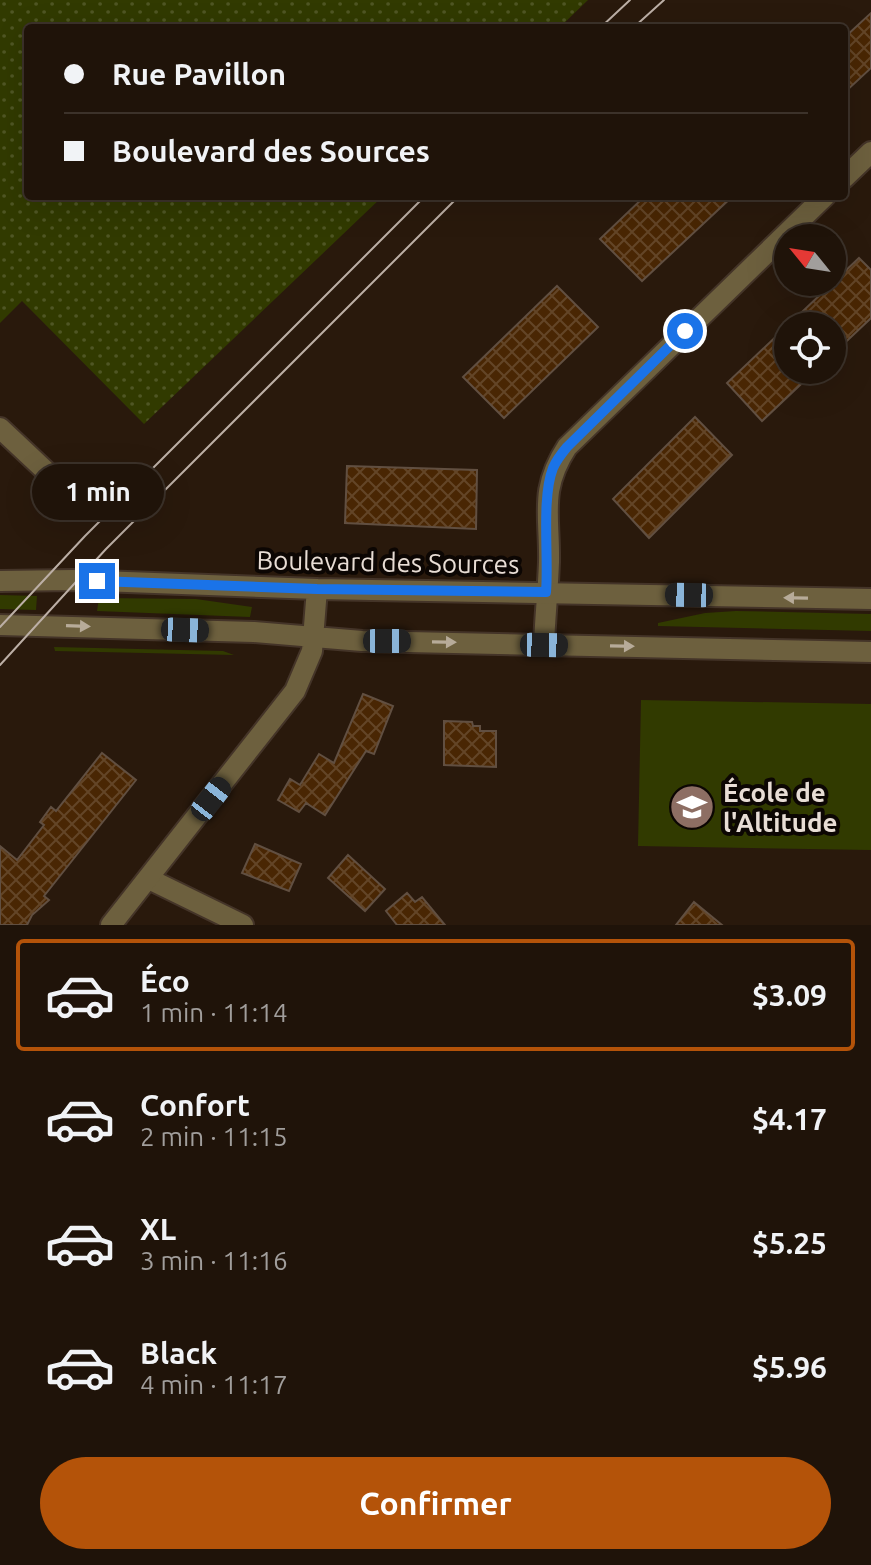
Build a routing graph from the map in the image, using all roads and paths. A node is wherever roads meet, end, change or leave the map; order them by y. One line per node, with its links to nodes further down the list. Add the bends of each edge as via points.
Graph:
1 (871, 152): 2 (street)
2 (848, 174)
3 (821, 200): 8 (street, via 567,447 553,468 548,493)
4 (0, 428): 5 (street)
5 (67, 491)
6 (0, 581): 7 (street, Boulevard des Sources)
7 (317, 589): 8 (street, Boulevard des Sources); 11 (street)
8 (546, 592): 9 (street, Boulevard des Sources, one-way to 8); 12 (street)
9 (871, 599)
10 (0, 625): 11 (street, one-way to 11)
11 (315, 636): 12 (street, one-way to 12); 14 (street, via 287,702)
12 (544, 645): 13 (street, one-way to 13)
13 (871, 652)
14 (149, 879): 15 (street); 16 (street)
15 (111, 925)
16 (243, 925)

